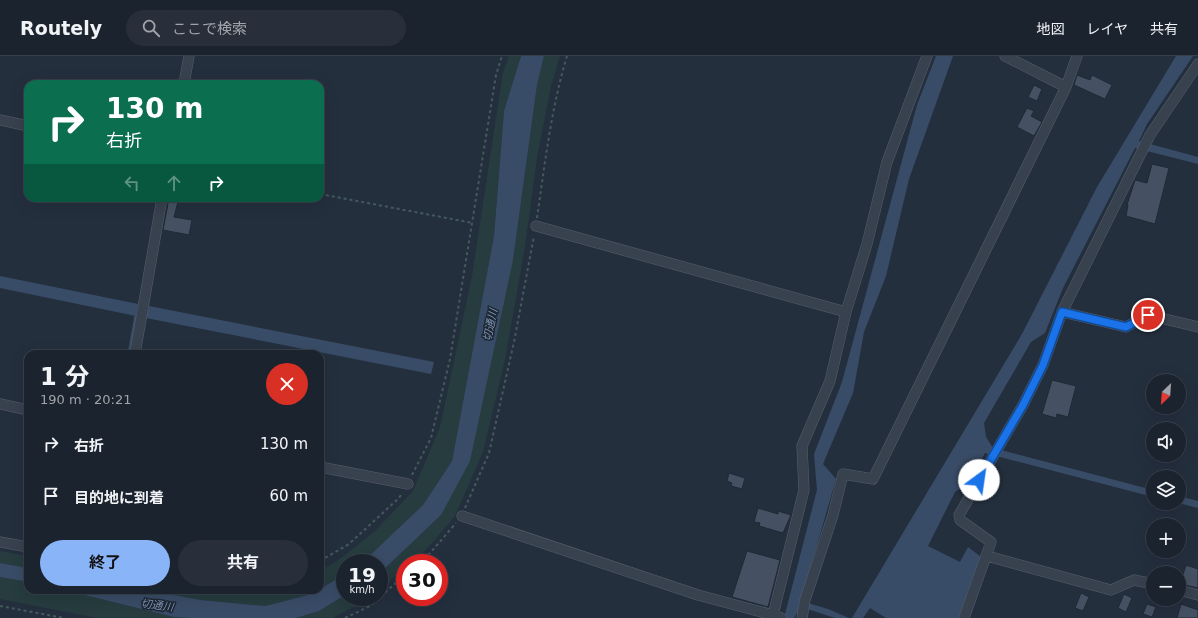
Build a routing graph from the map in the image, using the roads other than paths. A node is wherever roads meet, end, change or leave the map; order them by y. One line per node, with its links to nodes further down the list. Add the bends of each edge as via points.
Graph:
1 (189, 56): 6 (street)
2 (927, 56): 12 (street, via 887,162 867,244)
3 (1005, 56): 7 (street)
4 (1077, 56): 7 (street)
5 (1198, 64): 13 (street, via 1146,141)
6 (185, 80)
7 (1066, 87): 27 (street, via 873,479 843,474 834,515)
8 (0, 120): 9 (street)
9 (24, 125)
10 (161, 202): 15 (street)
11 (536, 226): 12 (street)
12 (846, 312): 28 (street, via 830,382 802,446 804,490)
13 (1062, 312): 14 (street, via 1126,327 1148,315); 23 (street, via 1043,365 1023,405 959,515 960,520 991,542)
14 (1198, 327)
15 (136, 350)
16 (0, 404): 17 (street)
17 (24, 409)
18 (324, 468): 19 (street)
19 (408, 484)
20 (462, 516): 28 (street, via 698,595)
21 (0, 542): 22 (street)
22 (24, 546)
23 (987, 556): 24 (street, via 1111,590 1134,580); 29 (street)
24 (1146, 583)
25 (1186, 592): 26 (street)
26 (1198, 595)
27 (803, 609)
28 (775, 617)
29 (964, 618)

